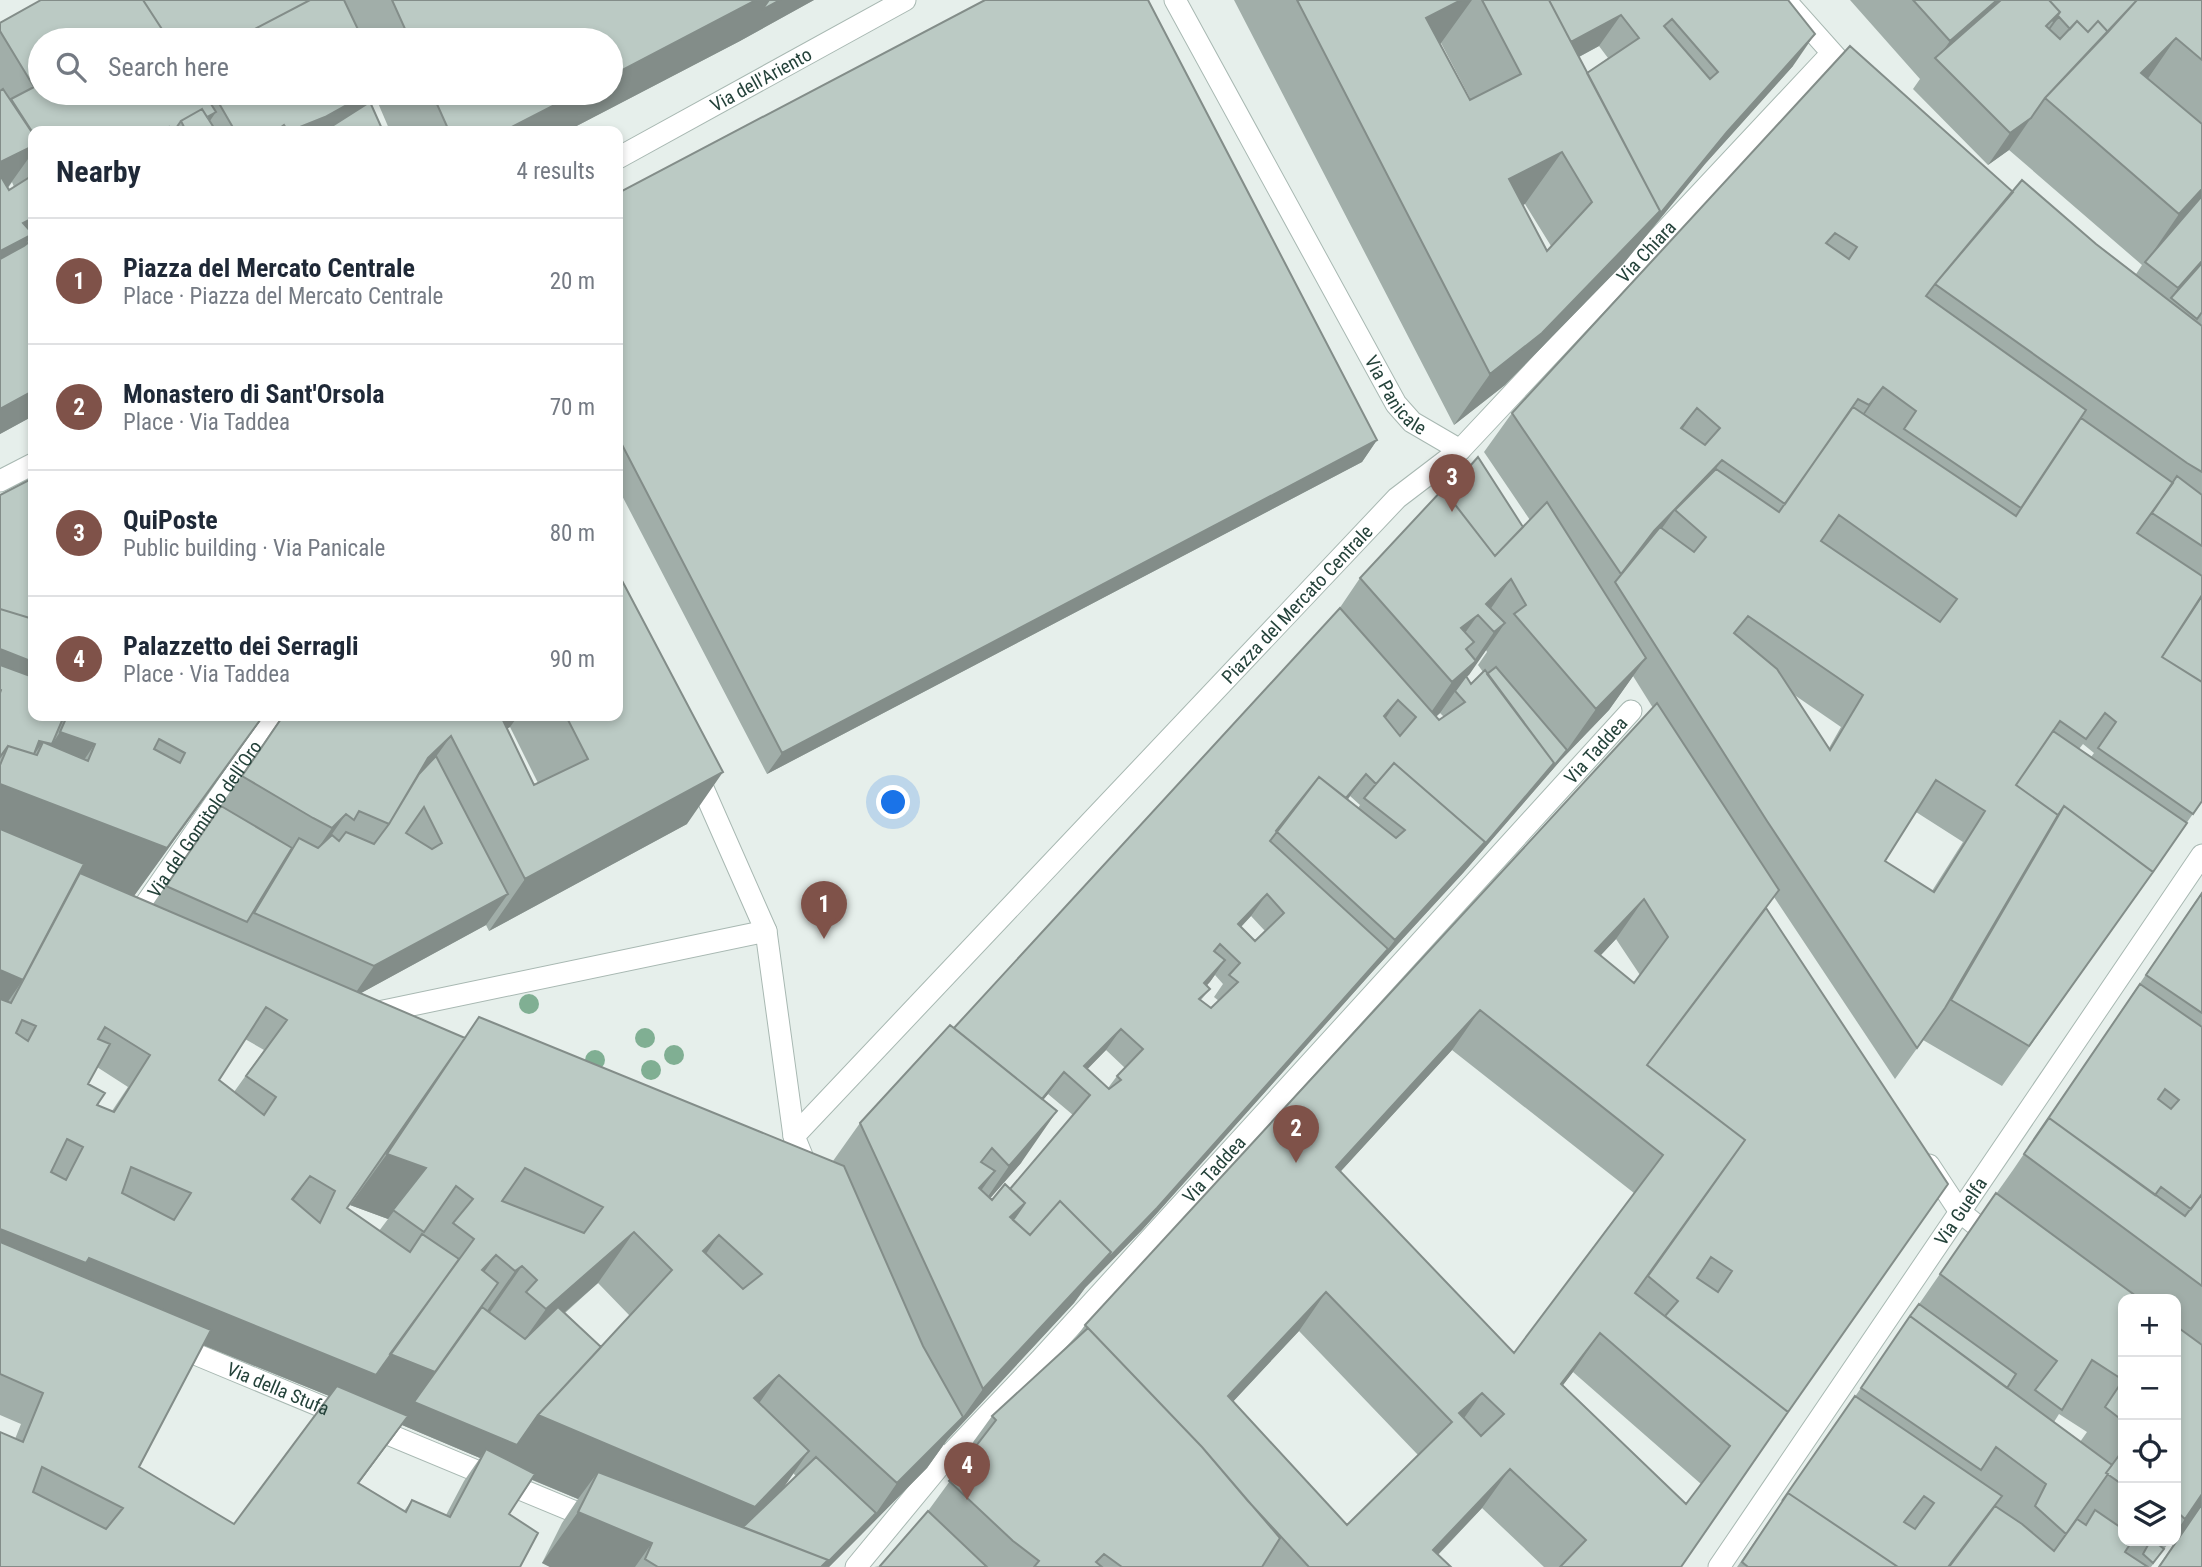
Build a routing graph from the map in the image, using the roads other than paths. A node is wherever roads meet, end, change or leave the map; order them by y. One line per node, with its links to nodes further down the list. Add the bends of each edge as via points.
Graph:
1 (905, 0): 6 (street, Via dell'Ariento)
2 (1175, 0): 7 (street, Via Panicale, via 1396,404 1412,422)
3 (1785, 0): 4 (street)
4 (1831, 54): 5 (street); 7 (street, Via Chiara)
5 (1858, 80)
6 (623, 155)
7 (1464, 457): 21 (street, Piazza del Mercato Centrale, via 1397,498)
8 (28, 467): 9 (street)
9 (0, 481)
10 (1616, 688): 11 (street)
11 (1631, 710): 13 (street); 28 (street, Via Taddea, via 1046,1367)
12 (272, 721): 17 (street, Via del Gomitolo dell'Oro)
13 (1646, 734)
14 (686, 752): 18 (street)
15 (2202, 855): 24 (street, Via Guelfa)
16 (110, 911): 17 (street)
17 (134, 921): 19 (street)
18 (766, 931): 20 (street); 21 (street)
19 (159, 932)
20 (349, 1014)
21 (794, 1136): 23 (street)
22 (1919, 1150): 24 (street)
23 (818, 1195)
24 (1960, 1212): 25 (street); 31 (street, Via Guelfa)
25 (2015, 1254)
26 (155, 1338): 29 (street, Via della Stufa)
27 (915, 1406): 28 (street)
28 (941, 1464): 30 (street, Via Taddea)
29 (619, 1530)
30 (856, 1567)
31 (1719, 1567)

